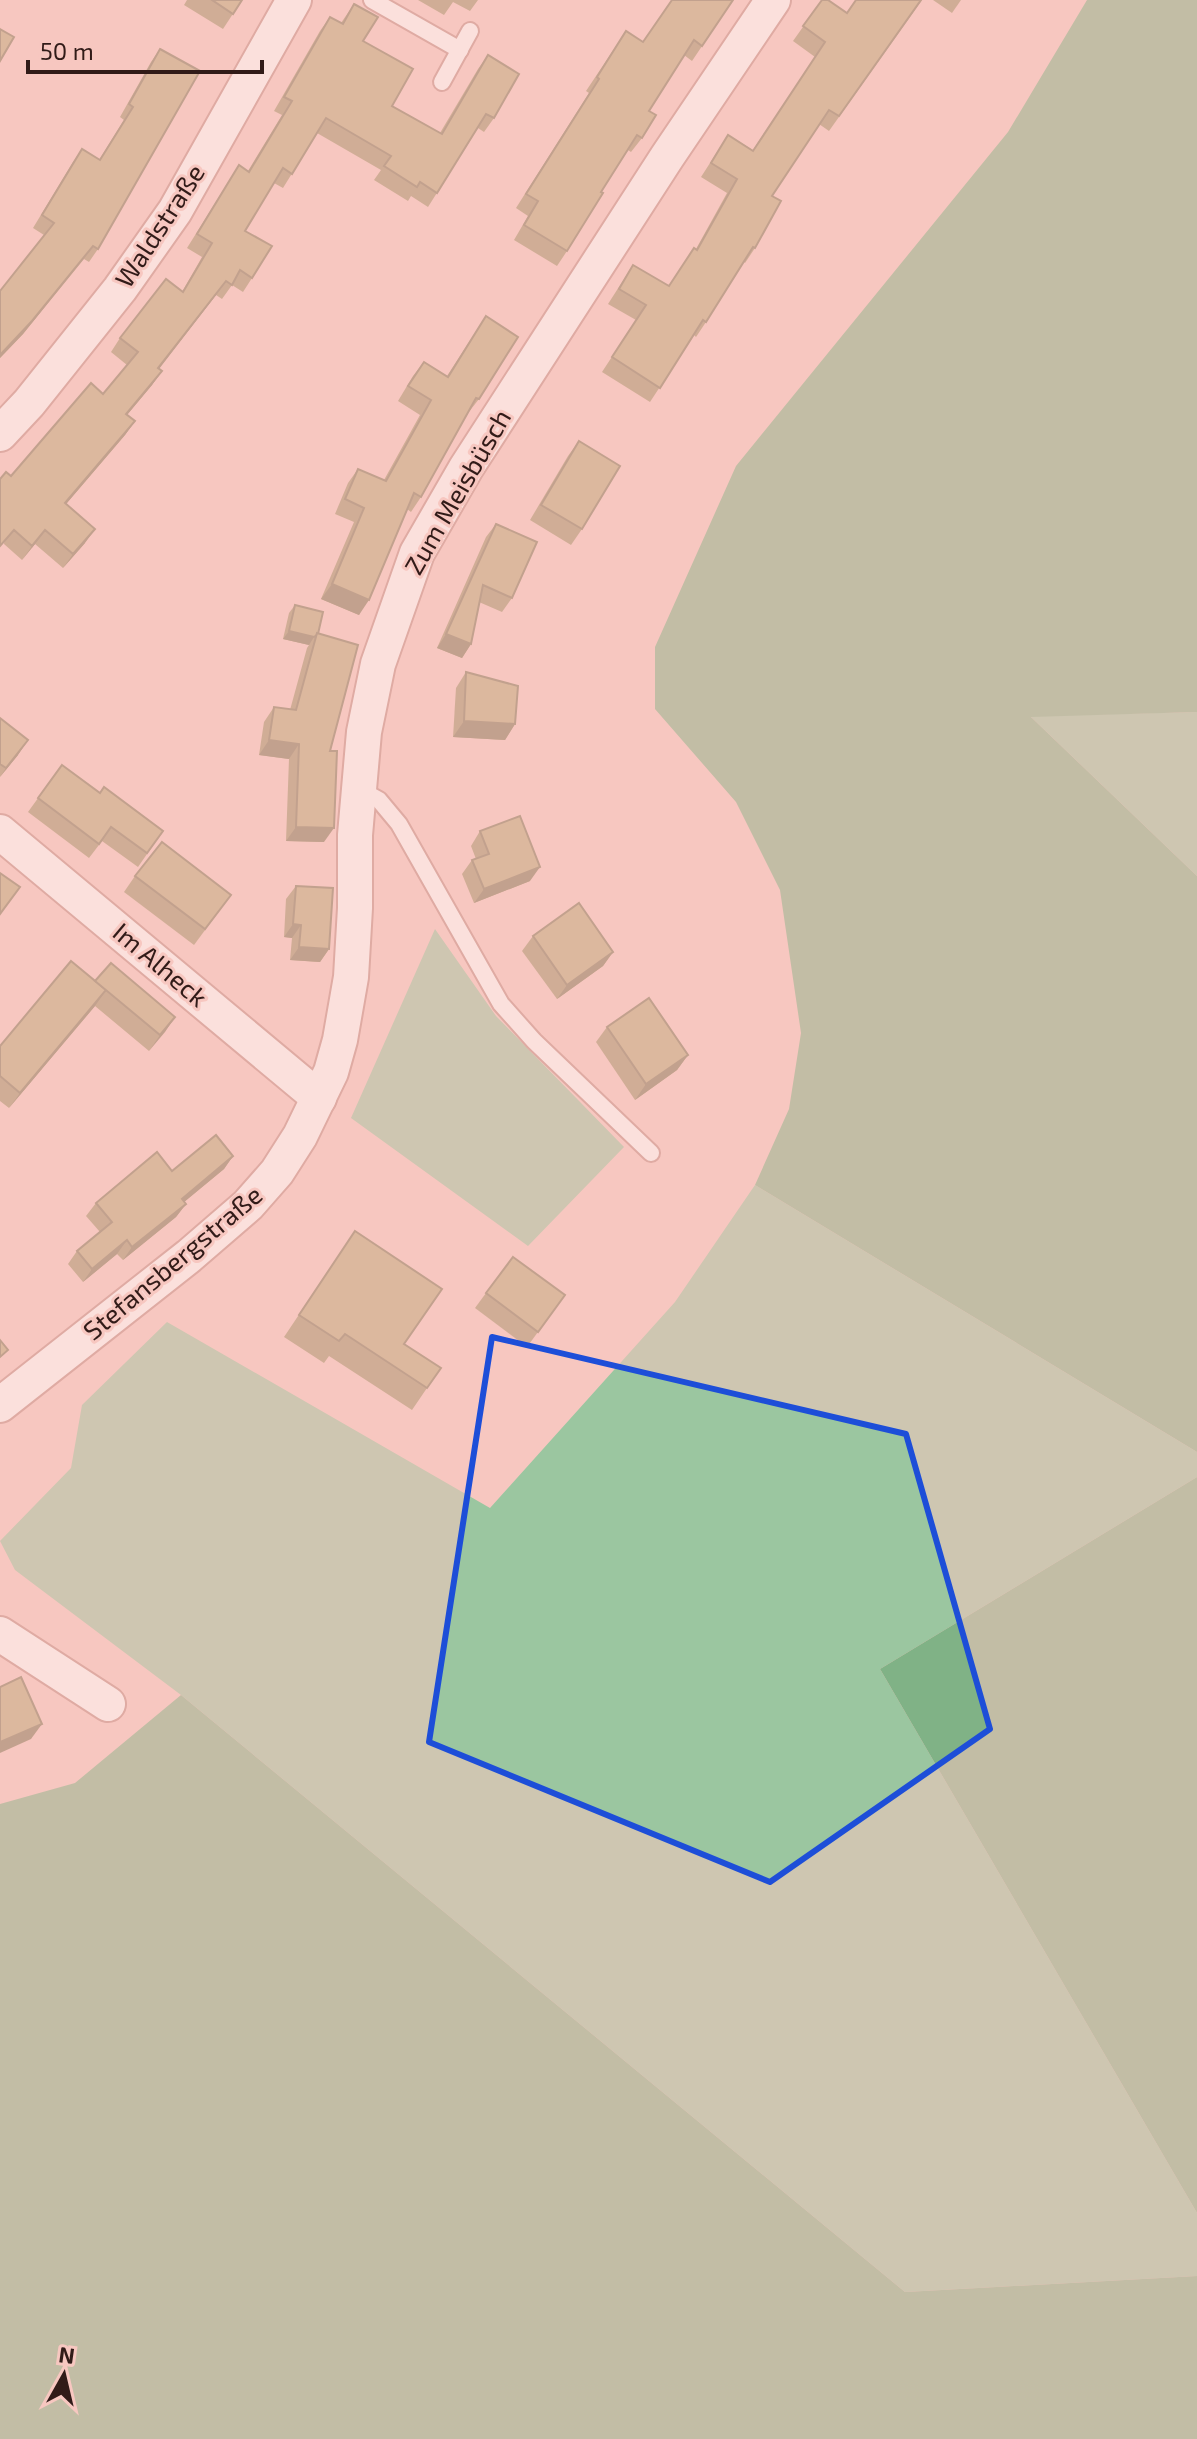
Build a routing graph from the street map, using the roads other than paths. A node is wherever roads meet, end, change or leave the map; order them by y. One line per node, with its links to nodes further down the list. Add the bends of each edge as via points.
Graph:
1 (294, 0): 7 (street, Waldstraße, via 175,211 120,289)
2 (372, 0): 5 (lane)
3 (773, 0): 8 (street, Zum Meisbüsch, via 475,455 417,553 378,664)
4 (470, 31): 5 (lane)
5 (460, 50): 6 (lane)
6 (442, 82)
7 (0, 434)
8 (359, 789): 10 (street, Zum Meisbüsch, via 351,977 340,1040); 11 (lane, via 379,800 399,824 501,1004)
9 (0, 832): 10 (street, Im Alheck)
10 (319, 1098): 12 (street, Stefansbergstraße, via 277,1172 248,1205)
11 (651, 1153)
12 (0, 1405)
13 (0, 1634): 14 (street)
14 (108, 1704)

